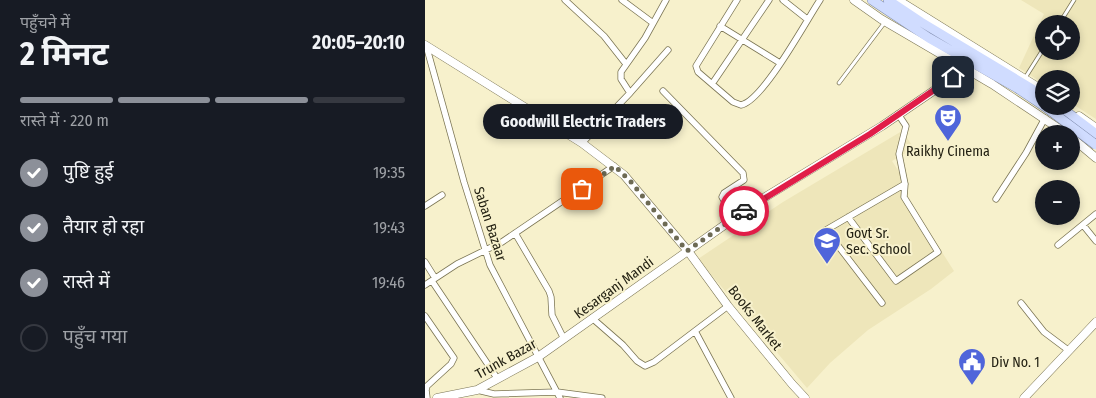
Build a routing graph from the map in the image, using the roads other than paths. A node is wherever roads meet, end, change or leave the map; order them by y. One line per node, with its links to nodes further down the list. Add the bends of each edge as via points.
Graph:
1 (565, 0): 23 (street, via 604,36)
2 (622, 0): 16 (street)
3 (666, 0): 16 (street)
4 (737, 0): 17 (street)
5 (769, 0): 18 (street)
6 (783, 0): 14 (street)
7 (820, 0): 14 (street)
8 (854, 0): 15 (street)
9 (872, 0): 32 (main road, via 929,38)
10 (889, 0): 30 (main road)
11 (898, 0): 25 (street)
12 (1074, 0): 13 (lane)
13 (1065, 15)
14 (807, 19): 22 (street)
15 (885, 21): 24 (street); 26 (lane)
16 (653, 23): 23 (street)
17 (720, 26): 18 (street); 27 (street, via 696,66)
18 (742, 40): 22 (street); 27 (street)
19 (425, 45): 41 (street, Books Market); 58 (street, Saban Bazaar)
20 (668, 50): 31 (street)
21 (1036, 60): 25 (lane)
22 (780, 63): 27 (street, via 745,104 737,104)
23 (626, 64): 31 (street, via 621,76)
24 (967, 68): 33 (street, Kesarganj Mandi); 37 (street)
25 (1024, 78): 28 (street)
26 (839, 83)
27 (712, 84)
28 (1035, 85)
29 (663, 91): 53 (street, via 743,172 744,180 722,197)
30 (1035, 91)
31 (630, 93): 41 (street)
32 (1035, 100)
33 (898, 114): 47 (street, via 906,126 899,154); 53 (street, Kesarganj Mandi)
34 (1056, 115): 43 (main road, bridge)
35 (1071, 115): 40 (main road)
36 (1078, 115): 39 (street)
37 (1045, 118): 38 (street); 49 (street)
38 (1055, 125)
39 (1096, 128)
40 (1096, 134)
41 (582, 143): 46 (street, Books Market)
42 (1080, 144): 44 (street)
43 (1096, 144): 44 (street)
44 (1087, 149): 45 (street)
45 (1096, 158)
46 (615, 166): 55 (street); 59 (street, Books Market)
47 (905, 184): 52 (street); 52 (street, via 904,197 938,252 896,281)
48 (442, 195): 50 (street)
49 (996, 199)
50 (425, 206)
51 (1096, 214): 54 (street)
52 (848, 217): 63 (street, via 826,230)
53 (734, 218): 59 (street, Kesarganj Mandi)
54 (1083, 225): 56 (street); 57 (street)
55 (515, 233): 58 (street); 70 (street, via 549,291 552,315)
56 (1096, 241)
57 (1058, 245)
58 (485, 251): 61 (street); 73 (street, Saban Bazaar)
59 (687, 251): 65 (street, Books Market); 67 (street, Kesarganj Mandi)
60 (425, 262): 61 (street)
61 (434, 280): 62 (street); 74 (street)
62 (425, 285)
63 (882, 303)
64 (1021, 303): 72 (street, via 1044,332)
65 (728, 306): 69 (street); 82 (street, Books Market)
66 (425, 316): 78 (street, via 454,358 427,386)
67 (592, 318): 69 (street, via 645,366); 70 (street, Kesarganj Mandi)
68 (1096, 322): 72 (street)
69 (695, 331): 81 (street)
70 (564, 339): 71 (street, Kesarganj Mandi)
71 (556, 345): 73 (street, Trunk Bazar)
72 (1068, 350): 83 (street)
73 (538, 357): 74 (street, Trunk Bazar); 76 (street, Saban Bazaar)
74 (497, 378): 75 (street, Trunk Bazar)
75 (477, 390): 76 (street, via 494,394); 77 (street, Trunk Bazar)
76 (557, 392): 79 (street, Saban Bazaar); 80 (street)
77 (442, 397)
78 (427, 398)
79 (560, 398)
80 (602, 398)
81 (731, 398)
82 (805, 398)
83 (1024, 398)

